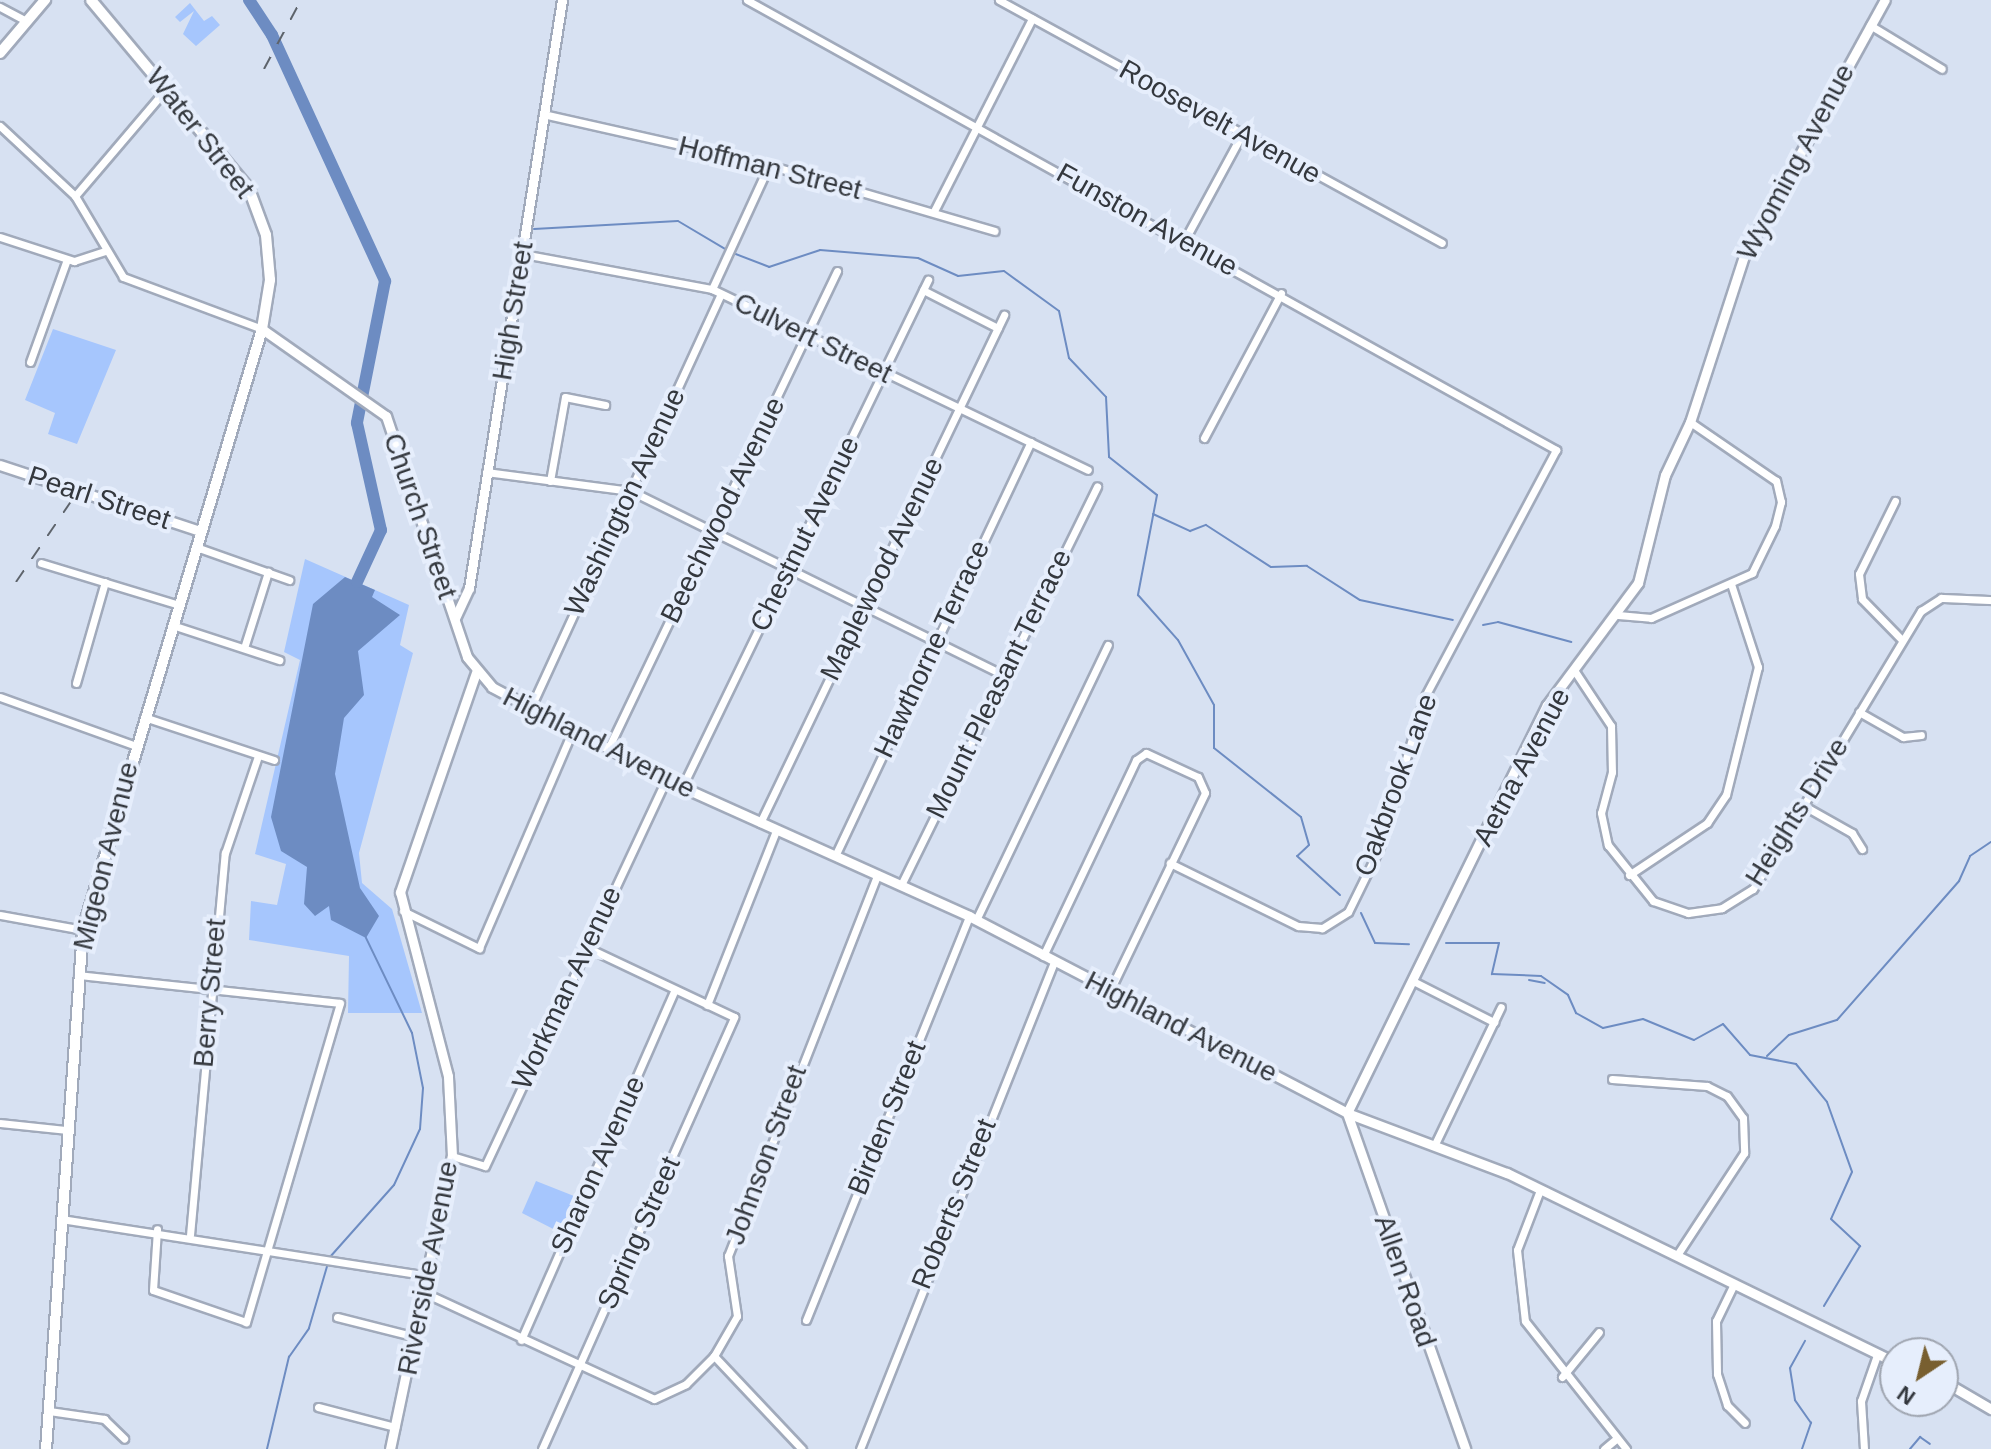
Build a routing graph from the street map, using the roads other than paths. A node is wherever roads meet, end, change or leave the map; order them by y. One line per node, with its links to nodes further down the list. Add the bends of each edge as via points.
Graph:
1 (45, 0): 9 (main road)
2 (91, 0): 13 (main road, Water Street)
3 (562, 0): 14 (street, High Street)
4 (747, 0): 15 (street, Funston Avenue)
5 (999, 0): 8 (street, Roosevelt Avenue)
6 (1885, 0): 10 (street, Wyoming Avenue)
7 (0, 7): 9 (street)
8 (1032, 19): 15 (street); 17 (street, Roosevelt Avenue)
9 (26, 21): 11 (main road)
10 (1870, 25): 12 (street); 42 (street, Wyoming Avenue, via 1744,256)
11 (0, 53)
12 (1942, 69)
13 (166, 89): 19 (street); 36 (main road, Water Street, via 258,208 270,280)
14 (543, 114): 18 (street, Hoffman Street); 26 (street, High Street)
15 (972, 124): 20 (street); 23 (street, Funston Avenue)
16 (0, 126): 19 (street, Church Street)
17 (1242, 134): 23 (street); 24 (street, Roosevelt Avenue)
18 (769, 165): 20 (street, Hoffman Street); 30 (street)
19 (75, 196): 25 (street, Church Street)
20 (934, 211): 21 (street, Hoffman Street)
21 (995, 231)
22 (0, 237): 27 (street)
23 (1184, 241): 32 (street, Funston Avenue)
24 (1442, 243)
25 (105, 251): 27 (street); 36 (street, Church Street, via 123,277)
26 (523, 254): 30 (street, Culvert Street); 48 (street, High Street)
27 (67, 259): 38 (street)
28 (837, 271): 37 (street, Beechwood Avenue)
29 (928, 280): 31 (street, Chestnut Avenue)
30 (712, 289): 33 (street, Culvert Street)
31 (923, 290): 35 (street); 39 (street, Chestnut Avenue)
32 (1281, 293): 43 (street); 44 (street, Funston Avenue)
33 (721, 294): 37 (street, Culvert Street); 51 (street, Washington Avenue)
34 (1004, 315): 35 (street, Maplewood Avenue)
35 (998, 328): 41 (street, Maplewood Avenue)
36 (262, 329): 54 (main road, Migeon Avenue); 66 (street, Church Street, via 380,408)
37 (806, 336): 39 (street, Culvert Street); 53 (street, Beechwood Avenue)
38 (30, 362)
39 (883, 372): 41 (street, Culvert Street); 57 (street, Chestnut Avenue)
40 (605, 405): 49 (street, via 565,397)
41 (959, 408): 45 (street, Culvert Street); 64 (street, Maplewood Avenue)
42 (1690, 422): 61 (street, via 1754,459 1779,492 1775,526 1752,573); 65 (street, Aetna Avenue, via 1665,475 1646,564)
43 (1204, 438)
44 (1547, 441): 94 (street, Oakbrook Lane, via 1556,460 1424,698 1380,847 1348,912 1322,928 1298,926)
45 (1031, 442): 47 (street, Culvert Street); 69 (street, Hawthorne Terrace)
46 (0, 465): 54 (street, Pearl Street)
47 (1088, 470)
48 (486, 472): 49 (street); 66 (street, High Street, via 469,588)
49 (550, 481): 51 (street)
50 (1097, 486): 75 (street, Mount Pleasant Terrace)
51 (631, 491): 53 (street); 78 (street, Washington Avenue)
52 (1895, 501): 68 (street, via 1859,574 1862,599)
53 (713, 529): 57 (street); 84 (street, Beechwood Avenue)
54 (199, 531): 55 (main road, Migeon Avenue)
55 (194, 546): 58 (street); 63 (main road, Migeon Avenue)
56 (41, 563): 60 (street)
57 (788, 568): 64 (street); 88 (street, Chestnut Avenue)
58 (268, 572): 59 (street); 71 (street)
59 (289, 580)
60 (105, 582): 63 (street); 76 (street)
61 (1731, 584): 65 (street, via 1651,618); 96 (street, via 1758,667 1726,795 1707,823)
62 (1991, 600): 68 (street, Heights Drive, via 1941,598)
63 (176, 604): 67 (main road, Migeon Avenue)
64 (864, 607): 69 (street); 90 (street, Maplewood Avenue)
65 (1618, 615): 73 (street, Aetna Avenue)
66 (455, 618): 74 (street, Church Street)
67 (170, 625): 71 (street); 80 (main road, Migeon Avenue)
68 (1901, 639): 79 (street, Heights Drive)
69 (934, 642): 75 (street); 93 (street, Hawthorne Terrace)
70 (1108, 645): 100 (street, Birden Street)
71 (244, 648): 72 (street)
72 (279, 660)
73 (1574, 670): 96 (street, Heights Drive, via 1611,726 1612,772 1601,813 1608,845); 106 (street, Aetna Avenue, via 1547,705)
74 (476, 673): 78 (street, Highland Avenue); 98 (street, Riverside Avenue, via 405,874)
75 (1002, 674): 97 (street, Mount Pleasant Terrace)
76 (76, 683)
77 (0, 697): 83 (street)
78 (530, 709): 81 (street, Highland Avenue)
79 (1859, 712): 82 (street, via 1903,737); 89 (street, Heights Drive)
80 (142, 716): 83 (main road, Migeon Avenue); 85 (street)
81 (572, 732): 84 (street, Highland Avenue); 98 (street, via 479,948)
82 (1921, 735)
83 (133, 745): 101 (main road, Migeon Avenue)
84 (608, 749): 87 (street, Highland Avenue)
85 (258, 756): 86 (street); 107 (street, Berry Street, via 225,853)
86 (274, 760)
87 (666, 779): 88 (street, Highland Avenue); 102 (street, Workman Avenue)
88 (682, 787): 90 (street, Highland Avenue)
89 (1806, 807): 92 (street, via 1852,833); 96 (street, Heights Drive, via 1753,889 1722,908 1688,913 1653,901)
90 (760, 823): 91 (street, Highland Avenue)
91 (776, 831): 93 (street, Highland Avenue); 110 (street)
92 (1862, 849)
93 (835, 856): 95 (street, Highland Avenue)
94 (1170, 863): 103 (street, via 1205,793 1198,777 1146,753); 109 (street)
95 (878, 874): 97 (street, Highland Avenue); 134 (street, Johnson Street, via 728,1256 737,1316)
96 (1629, 875)
97 (902, 883): 100 (street, Highland Avenue)
98 (401, 910): 118 (street, Riverside Avenue, via 448,1076)
99 (0, 915): 101 (street)
100 (972, 918): 103 (street, Highland Avenue); 129 (street, Birden Street)
101 (83, 930): 105 (main road, Migeon Avenue)
102 (586, 947): 108 (street); 118 (street, Workman Avenue, via 485,1166)
103 (1043, 956): 104 (street, Highland Avenue)
104 (1054, 962): 109 (street, Highland Avenue); 149 (street, Roberts Street)
105 (78, 975): 107 (street); 116 (main road, Migeon Avenue)
106 (1415, 982): 112 (street); 114 (street, Aetna Avenue)
107 (209, 986): 122 (street, Berry Street); 123 (street, via 340,1003)
108 (675, 990): 110 (street); 132 (street, Sharon Avenue)
109 (1110, 990): 114 (street, Highland Avenue)
110 (707, 1005): 135 (street, Spring Street, via 734,1017)
111 (1501, 1007): 112 (street)
112 (1494, 1022): 117 (street)
113 (1612, 1079): 124 (street, via 1707,1086 1727,1096 1743,1118 1744,1153)
114 (1347, 1113): 117 (street, Highland Avenue); 150 (street, Allen Road)
115 (0, 1123): 116 (street)
116 (67, 1130): 120 (main road, Migeon Avenue)
117 (1434, 1146): 119 (street, Highland Avenue)
118 (452, 1156): 125 (street, Riverside Avenue)
119 (1540, 1190): 124 (street, Highland Avenue); 136 (street, via 1517,1250 1519,1292 1536,1344)
120 (61, 1219): 121 (street); 140 (main road, Migeon Avenue)
121 (157, 1229): 122 (street); 123 (street, via 153,1290 246,1322)
122 (190, 1235): 123 (street)
123 (270, 1248): 125 (street)
124 (1677, 1255): 126 (street, Highland Avenue)
125 (429, 1276): 127 (street, Riverside Avenue)
126 (1734, 1284): 133 (street, Highland Avenue); 141 (street, via 1716,1321 1717,1374 1727,1405)
127 (425, 1293): 131 (street, Riverside Avenue); 132 (street)
128 (337, 1317): 131 (street)
129 (806, 1320)
130 (1599, 1332): 136 (street)
131 (416, 1337): 142 (street, Riverside Avenue)
132 (521, 1340): 135 (street)
133 (1877, 1355): 153 (street, via 1861,1401)
134 (714, 1356): 135 (street, Johnson Street, via 667,1399 643,1395); 148 (street)
135 (581, 1366): 147 (street, Spring Street)
136 (1562, 1377): 144 (street)
137 (1959, 1390): 139 (street)
138 (318, 1407): 142 (street)
139 (1991, 1409)
140 (49, 1411): 143 (street, via 104,1419); 145 (main road, Migeon Avenue)
141 (1745, 1423)
142 (395, 1427): 146 (street, Riverside Avenue)
143 (124, 1438)
144 (1616, 1439): 151 (street); 152 (street)
145 (46, 1449)
146 (390, 1449)
147 (542, 1449)
148 (802, 1449)
149 (860, 1449)
150 (1465, 1449)
151 (1604, 1449)
152 (1626, 1449)
153 (1864, 1449)

